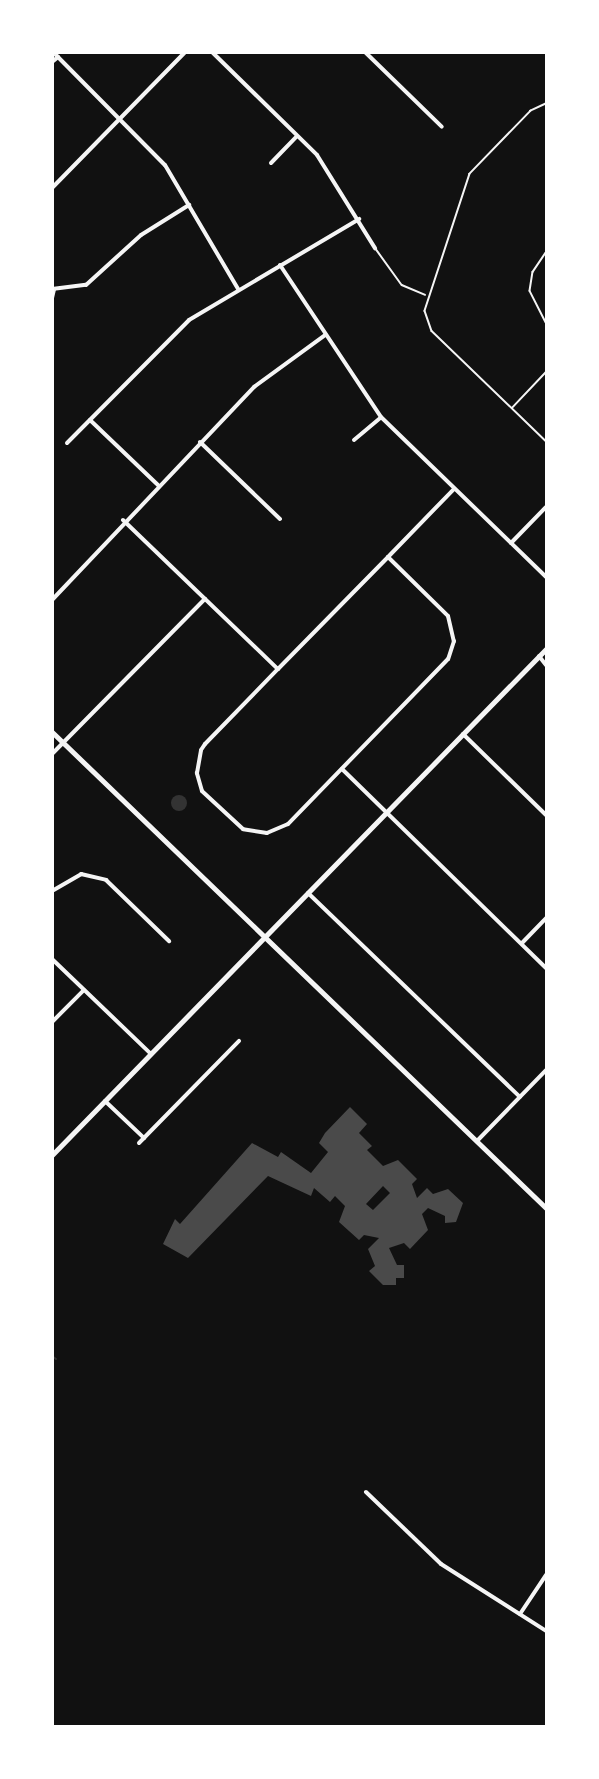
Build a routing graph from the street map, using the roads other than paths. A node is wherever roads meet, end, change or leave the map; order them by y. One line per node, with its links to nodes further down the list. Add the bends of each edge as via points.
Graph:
1 (53, 52): 5 (street)
2 (185, 52): 8 (street)
3 (212, 52): 10 (street)
4 (365, 52): 9 (street)
5 (58, 57): 6 (street); 8 (street)
6 (52, 62)
7 (546, 104): 20 (lane, via 470,174)
8 (121, 118): 12 (street); 13 (street, via 165,165)
9 (442, 127)
10 (297, 136): 11 (street); 14 (street, via 328,169)
11 (271, 163)
12 (52, 188)
13 (189, 205): 18 (street, via 141,235 86,285); 19 (street)
14 (359, 219): 15 (street); 17 (street)
15 (375, 248): 20 (lane, via 402,285)
16 (546, 253): 22 (lane, via 533,272 530,291)
17 (280, 265): 19 (street); 23 (street)
18 (53, 289): 21 (street)
19 (238, 289): 27 (street, via 176,331)
20 (426, 295): 25 (lane, via 432,331)
21 (52, 298)
22 (546, 322)
23 (325, 335): 26 (street); 30 (street, via 271,372)
24 (546, 372): 25 (lane)
25 (512, 408): 29 (lane)
26 (381, 417): 28 (street); 33 (street)
27 (90, 420): 31 (street); 32 (street)
28 (354, 440)
29 (546, 441)
30 (200, 442): 32 (street); 35 (street)
31 (67, 443)
32 (158, 485): 36 (street)
33 (454, 489): 37 (street); 38 (street)
34 (546, 507): 37 (street)
35 (280, 519)
36 (123, 520): 40 (street); 41 (street)
37 (511, 543): 39 (street)
38 (387, 557): 45 (street); 50 (street, via 444,611 454,641 442,666)
39 (546, 577)
40 (205, 599): 45 (street); 48 (street)
41 (52, 600)
42 (546, 649): 43 (street)
43 (539, 656): 44 (street); 47 (street)
44 (546, 664)
45 (278, 669): 50 (street, via 205,744 196,773 206,796 236,824 267,833 288,824)
46 (52, 732): 48 (main road)
47 (463, 734): 51 (street); 52 (street)
48 (64, 743): 49 (street); 56 (main road)
49 (52, 754)
50 (342, 769): 51 (street)
51 (386, 813): 54 (street); 58 (street)
52 (546, 815)
53 (52, 891): 57 (street, via 81,872 114,886)
54 (308, 893): 56 (street); 66 (street)
55 (546, 918): 58 (street)
56 (265, 937): 64 (street); 69 (main road)
57 (169, 941)
58 (522, 944): 60 (street)
59 (52, 959): 61 (street)
60 (546, 968)
61 (84, 990): 62 (street); 64 (street)
62 (52, 1022)
63 (239, 1041): 68 (street)
64 (151, 1054): 67 (street)
65 (546, 1070): 66 (street)
66 (520, 1097): 69 (street)
67 (105, 1101): 68 (street); 71 (street)
68 (144, 1138): 70 (street)
69 (477, 1141): 72 (main road)
70 (139, 1143)
71 (52, 1155)
72 (546, 1208)
73 (366, 1492): 75 (street, via 441,1564)
74 (546, 1575): 75 (street)
75 (520, 1614): 76 (street)
76 (546, 1631)

